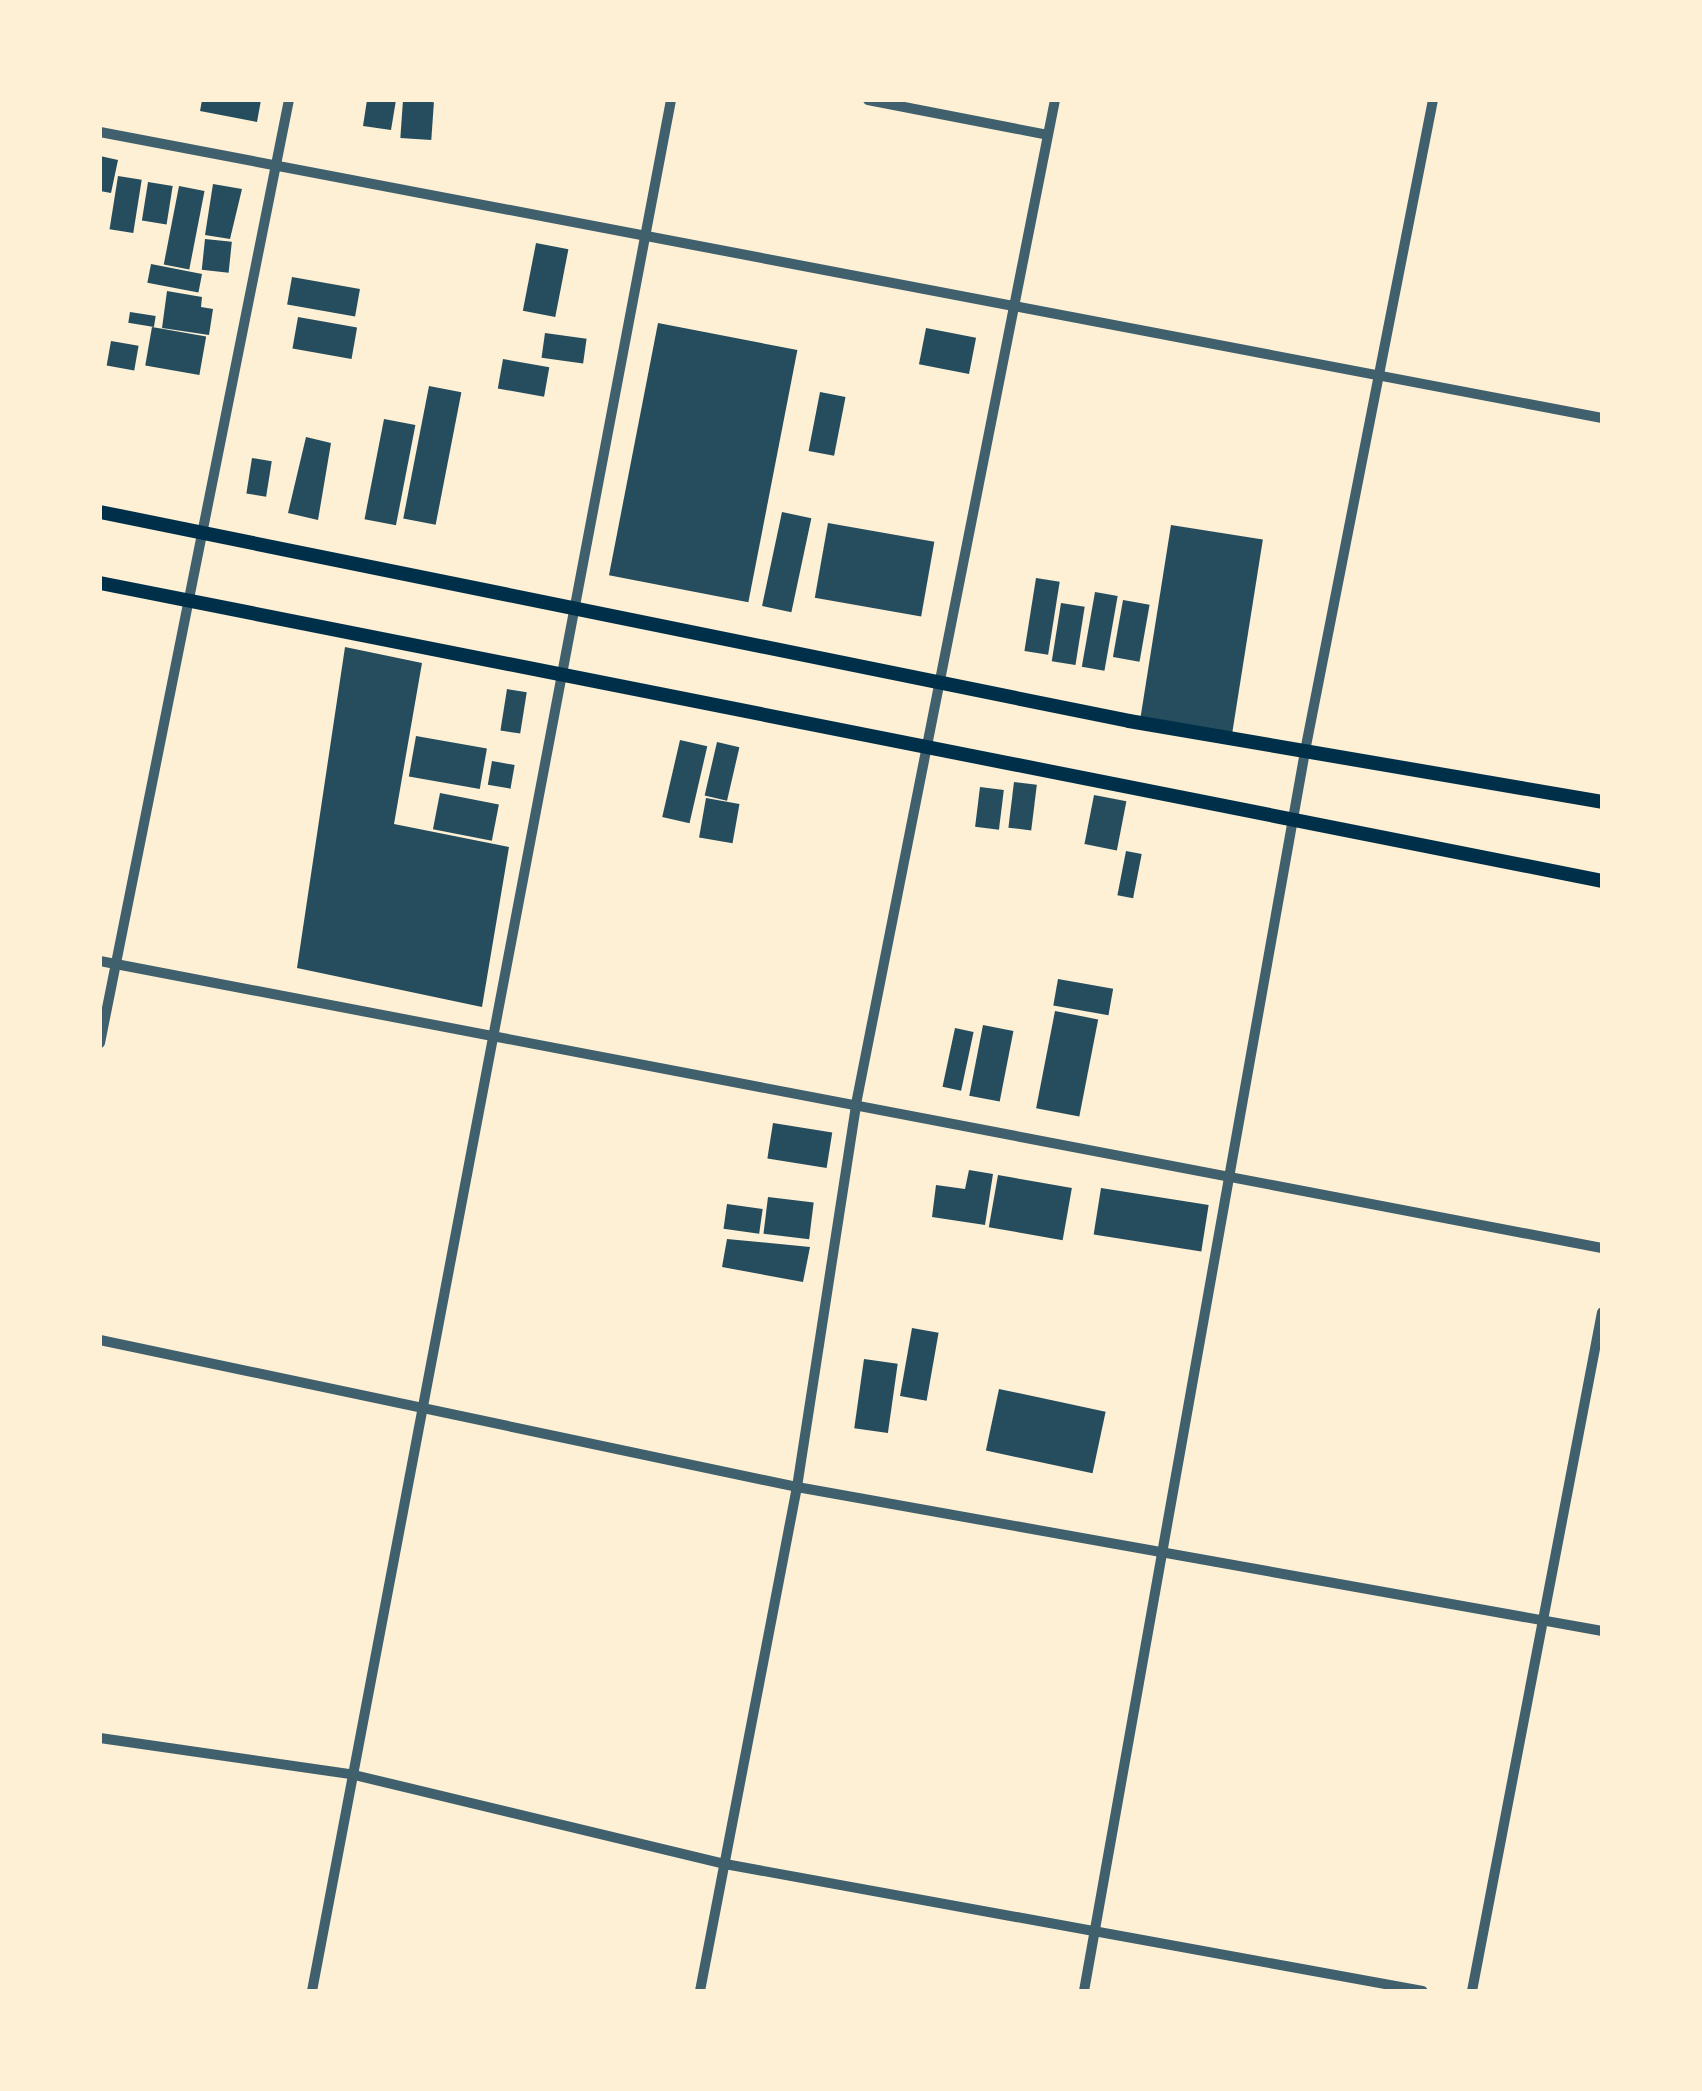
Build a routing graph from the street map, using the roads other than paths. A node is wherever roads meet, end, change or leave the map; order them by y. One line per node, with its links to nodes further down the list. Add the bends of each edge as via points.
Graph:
1 (289, 100): 8 (street)
2 (671, 100): 9 (street)
3 (868, 100): 7 (street)
4 (1055, 100): 7 (street)
5 (1433, 100): 11 (street)
6 (100, 132): 8 (street)
7 (1048, 135): 10 (street)
8 (276, 165): 9 (street); 14 (street)
9 (642, 238): 10 (street); 17 (street)
10 (1009, 306): 11 (street); 19 (street)
11 (1376, 378): 12 (street); 21 (street)
12 (1602, 418)
13 (100, 512): 14 (main road)
14 (201, 532): 16 (street); 17 (main road)
15 (100, 583): 16 (main road)
16 (188, 601): 18 (main road); 26 (street)
17 (574, 606): 18 (street); 19 (main road)
18 (562, 672): 20 (main road); 27 (street)
19 (942, 678): 20 (street); 21 (main road)
20 (930, 743): 23 (main road); 29 (street)
21 (1305, 751): 22 (main road); 23 (street)
22 (1602, 802)
23 (1296, 818): 24 (main road); 30 (street)
24 (1602, 882)
25 (100, 961): 26 (street)
26 (116, 964): 27 (street); 28 (street)
27 (493, 1034): 29 (street); 34 (street)
28 (100, 1043)
29 (856, 1104): 30 (street); 35 (street)
30 (1231, 1176): 31 (street); 36 (street)
31 (1602, 1248)
32 (1602, 1312): 37 (street)
33 (100, 1340): 34 (street)
34 (420, 1412): 35 (street); 40 (street)
35 (797, 1487): 36 (street); 41 (street)
36 (1165, 1556): 37 (street); 42 (street)
37 (1542, 1618): 38 (street); 47 (street)
38 (1602, 1631)
39 (100, 1738): 40 (street)
40 (350, 1774): 41 (street); 43 (street)
41 (725, 1864): 42 (street); 44 (street)
42 (1094, 1932): 45 (street); 46 (street)
43 (312, 1991)
44 (700, 1991)
45 (1084, 1991)
46 (1423, 1991)
47 (1472, 1991)

